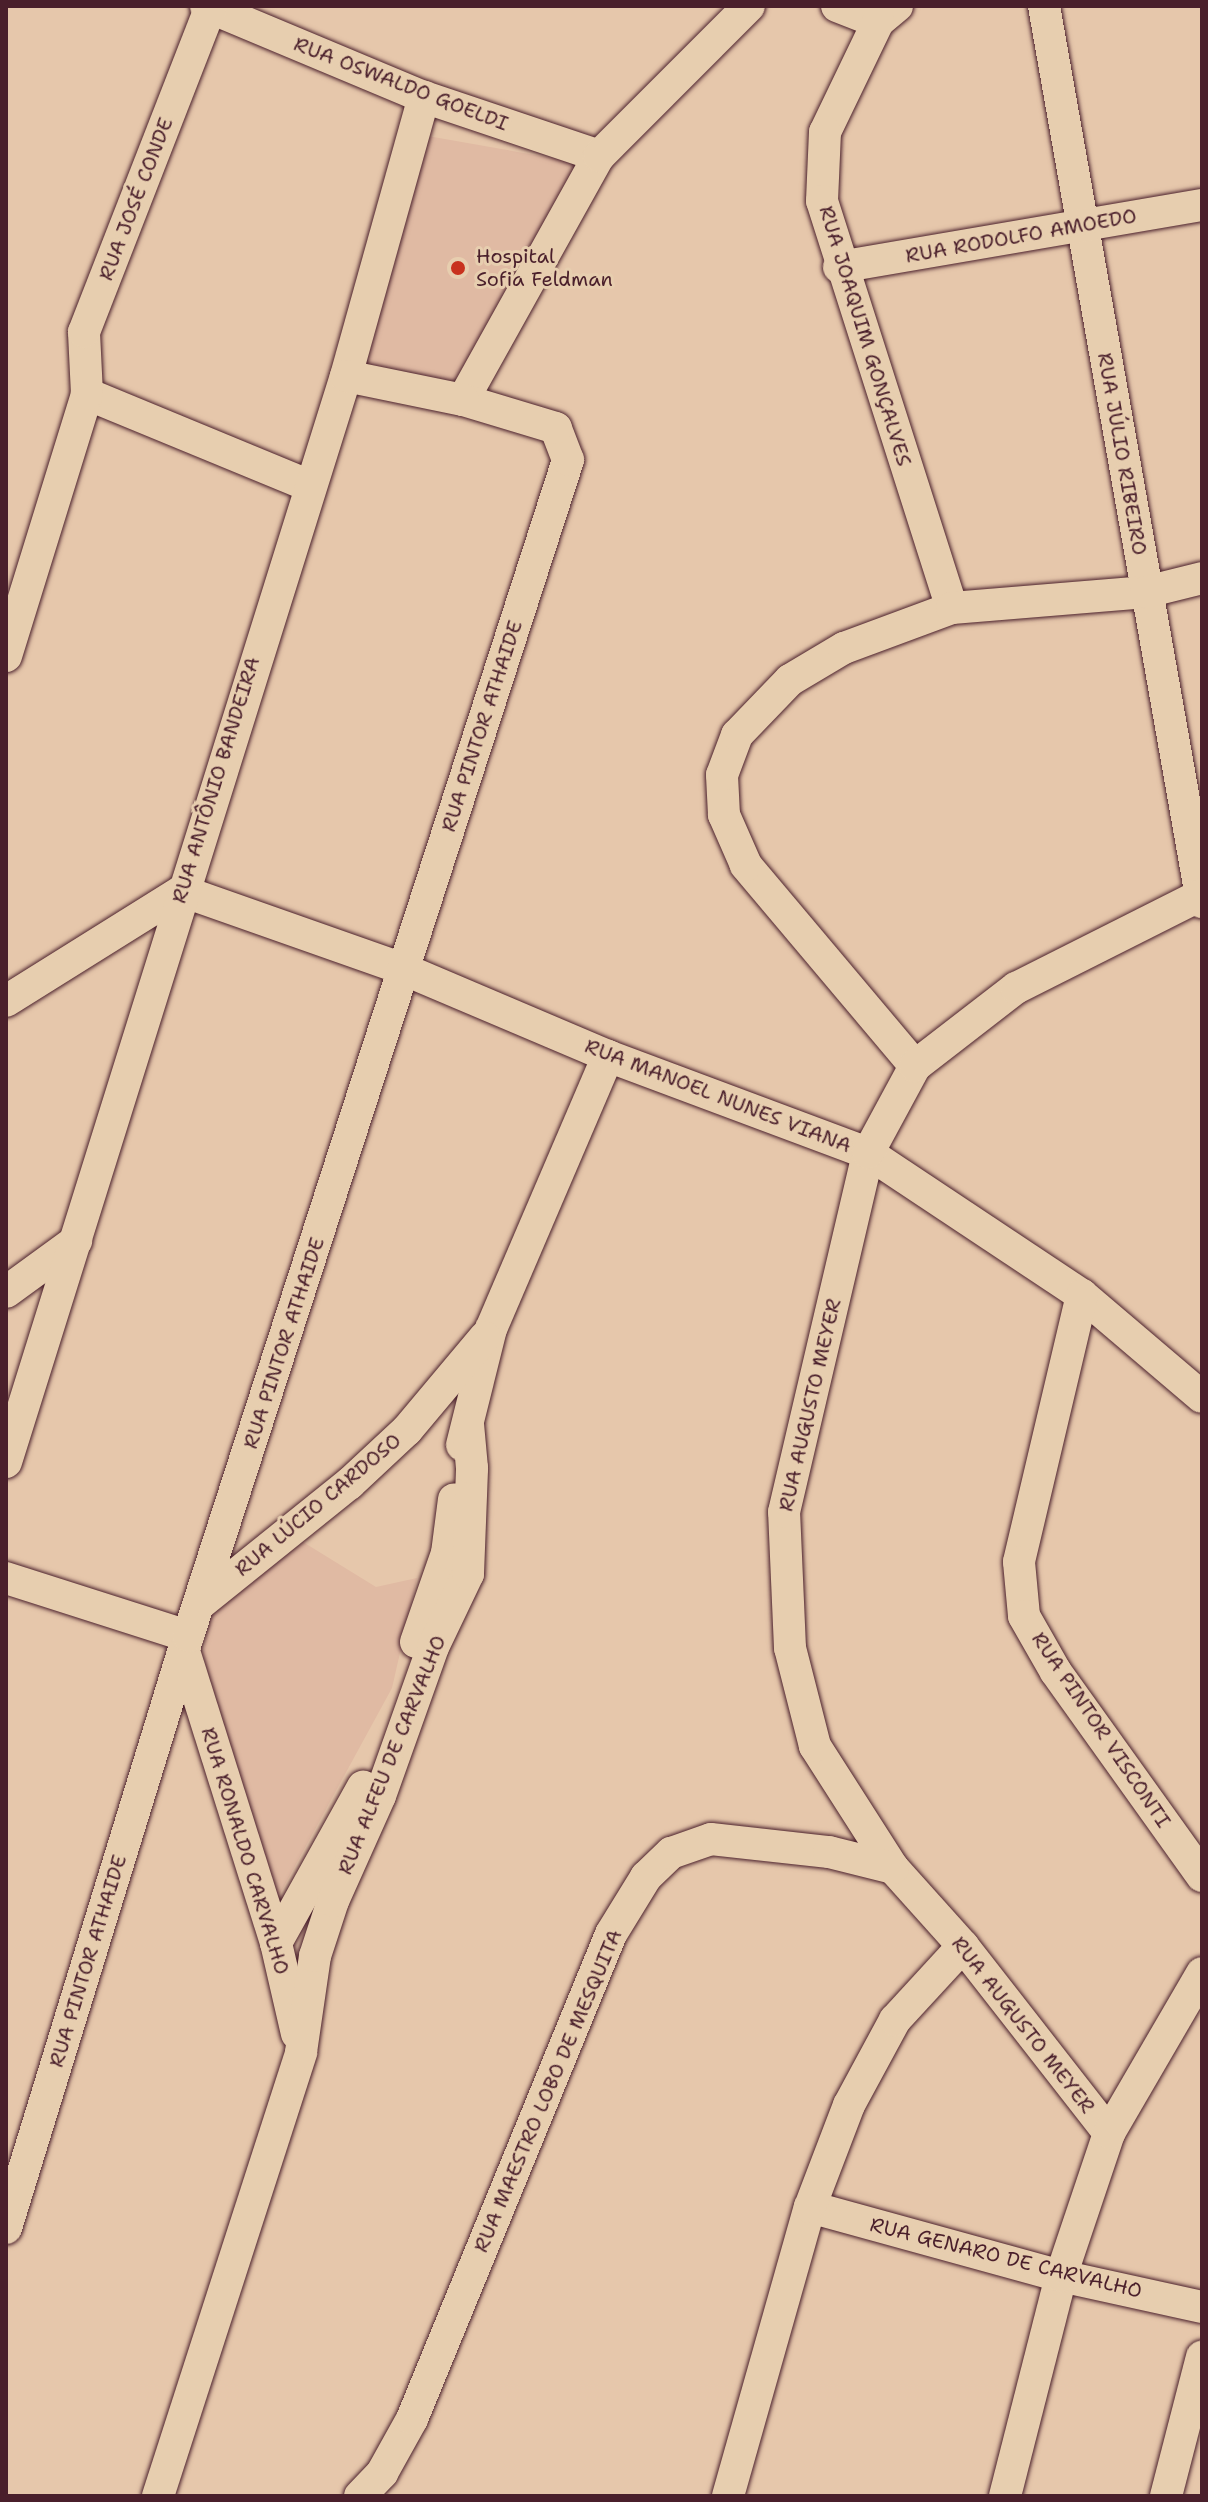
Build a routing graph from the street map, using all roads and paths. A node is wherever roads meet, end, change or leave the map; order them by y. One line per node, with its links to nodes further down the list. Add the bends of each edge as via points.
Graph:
1 (749, 6): 7 (street)
2 (837, 6): 5 (street)
3 (1044, 6): 9 (street, RUA JÚLIO RIBEIRO)
4 (209, 7): 6 (street, RUA OSWALDO GOELDI); 13 (street, RUA JOSÉ CONDE, via 84,332)
5 (888, 14): 10 (street, RUA JOAQUIM GONÇALVES, via 825,132 822,201)
6 (424, 97): 7 (street, RUA OSWALDO GOELDI); 11 (street, RUA ANTÔNIO BANDEIRA)
7 (599, 156): 12 (street)
8 (1202, 205): 9 (street, RUA RODOLFO AMOEDO)
9 (1084, 227): 10 (street, RUA RODOLFO AMOEDO); 16 (street, RUA JÚLIO RIBEIRO)
10 (839, 267): 17 (street, RUA JOAQUIM GONÇALVES)
11 (346, 376): 12 (street); 14 (street, RUA ANTÔNIO BANDEIRA)
12 (468, 389): 21 (street, RUA PINTOR ATHAIDE, via 556,428 568,460)
13 (87, 394): 14 (street); 18 (street, RUA JOSÉ CONDE)
14 (308, 485): 19 (street, RUA ANTÔNIO BANDEIRA)
15 (1202, 578): 16 (street)
16 (1146, 592): 17 (street); 20 (street, RUA JÚLIO RIBEIRO)
17 (952, 608): 24 (street, via 844,648 790,680 737,735 722,775 724,815 746,865)
18 (6, 656)
19 (182, 891): 21 (street, RUA MANOEL NUNES VIANA); 22 (street); 26 (street, RUA ANTÔNIO BANDEIRA)
20 (1201, 899): 24 (street, via 1016,988)
21 (403, 969): 23 (street, RUA MANOEL NUNES VIANA); 34 (street, RUA PINTOR ATHAIDE)
22 (6, 1001)
23 (608, 1056): 25 (street, RUA MANOEL NUNES VIANA); 29 (street, RUA ALFEU DE CARVALHO)
24 (915, 1066): 25 (street, RUA AUGUSTO MEYER)
25 (868, 1153): 28 (street, RUA MANOEL NUNES VIANA); 36 (street, RUA AUGUSTO MEYER, via 784,1512 783,1569 790,1648 815,1746)
26 (76, 1241): 27 (street); 32 (street, RUA ANTÔNIO BANDEIRA)
27 (6, 1292)
28 (1082, 1295): 30 (street, RUA MANOEL NUNES VIANA); 37 (street, RUA PINTOR VISCONTI, via 1019,1562 1024,1616 1056,1672)
29 (491, 1329): 31 (street, RUA ALFEU DE CARVALHO); 34 (street, RUA LÚCIO CARDOSO, via 407,1430 349,1484)
30 (1202, 1397)
31 (468, 1424): 38 (street, RUA ALFEU DE CARVALHO, via 455,1472 447,1553 433,1597 359,1797); 41 (street, RUA ALFEU DE CARVALHO, via 468,1574 427,1661 380,1796 333,1901 315,1956)
32 (6, 1462)
33 (6, 1578): 35 (street)
34 (202, 1602): 35 (street, RUA PINTOR ATHAIDE)
35 (186, 1644): 38 (street, RUA RONALDO CARVALHO); 44 (street, RUA PINTOR ATHAIDE)
36 (893, 1868): 39 (street, RUA AUGUSTO MEYER); 49 (street, RUA MAESTRO LOBO DE MESQUITA, via 815,1850 711,1839 671,1853 646,1877 611,1934 412,2419 382,2473)
37 (1202, 1876)
38 (276, 1943): 41 (street, RUA RONALDO CARVALHO)
39 (963, 1946): 42 (street, RUA AUGUSTO MEYER); 43 (street, via 895,2020 849,2105)
40 (1202, 1973): 42 (street)
41 (301, 2052): 48 (street, RUA ALFEU DE CARVALHO)
42 (1109, 2133): 45 (street)
43 (810, 2207): 45 (street, RUA GENARO DE CARVALHO); 50 (street)
44 (6, 2228)
45 (1061, 2276): 46 (street, RUA GENARO DE CARVALHO); 51 (street)
46 (1202, 2307)
47 (1202, 2357): 52 (street)
48 (158, 2496)
49 (360, 2496)
50 (728, 2496)
51 (1005, 2496)
52 (1166, 2496)

